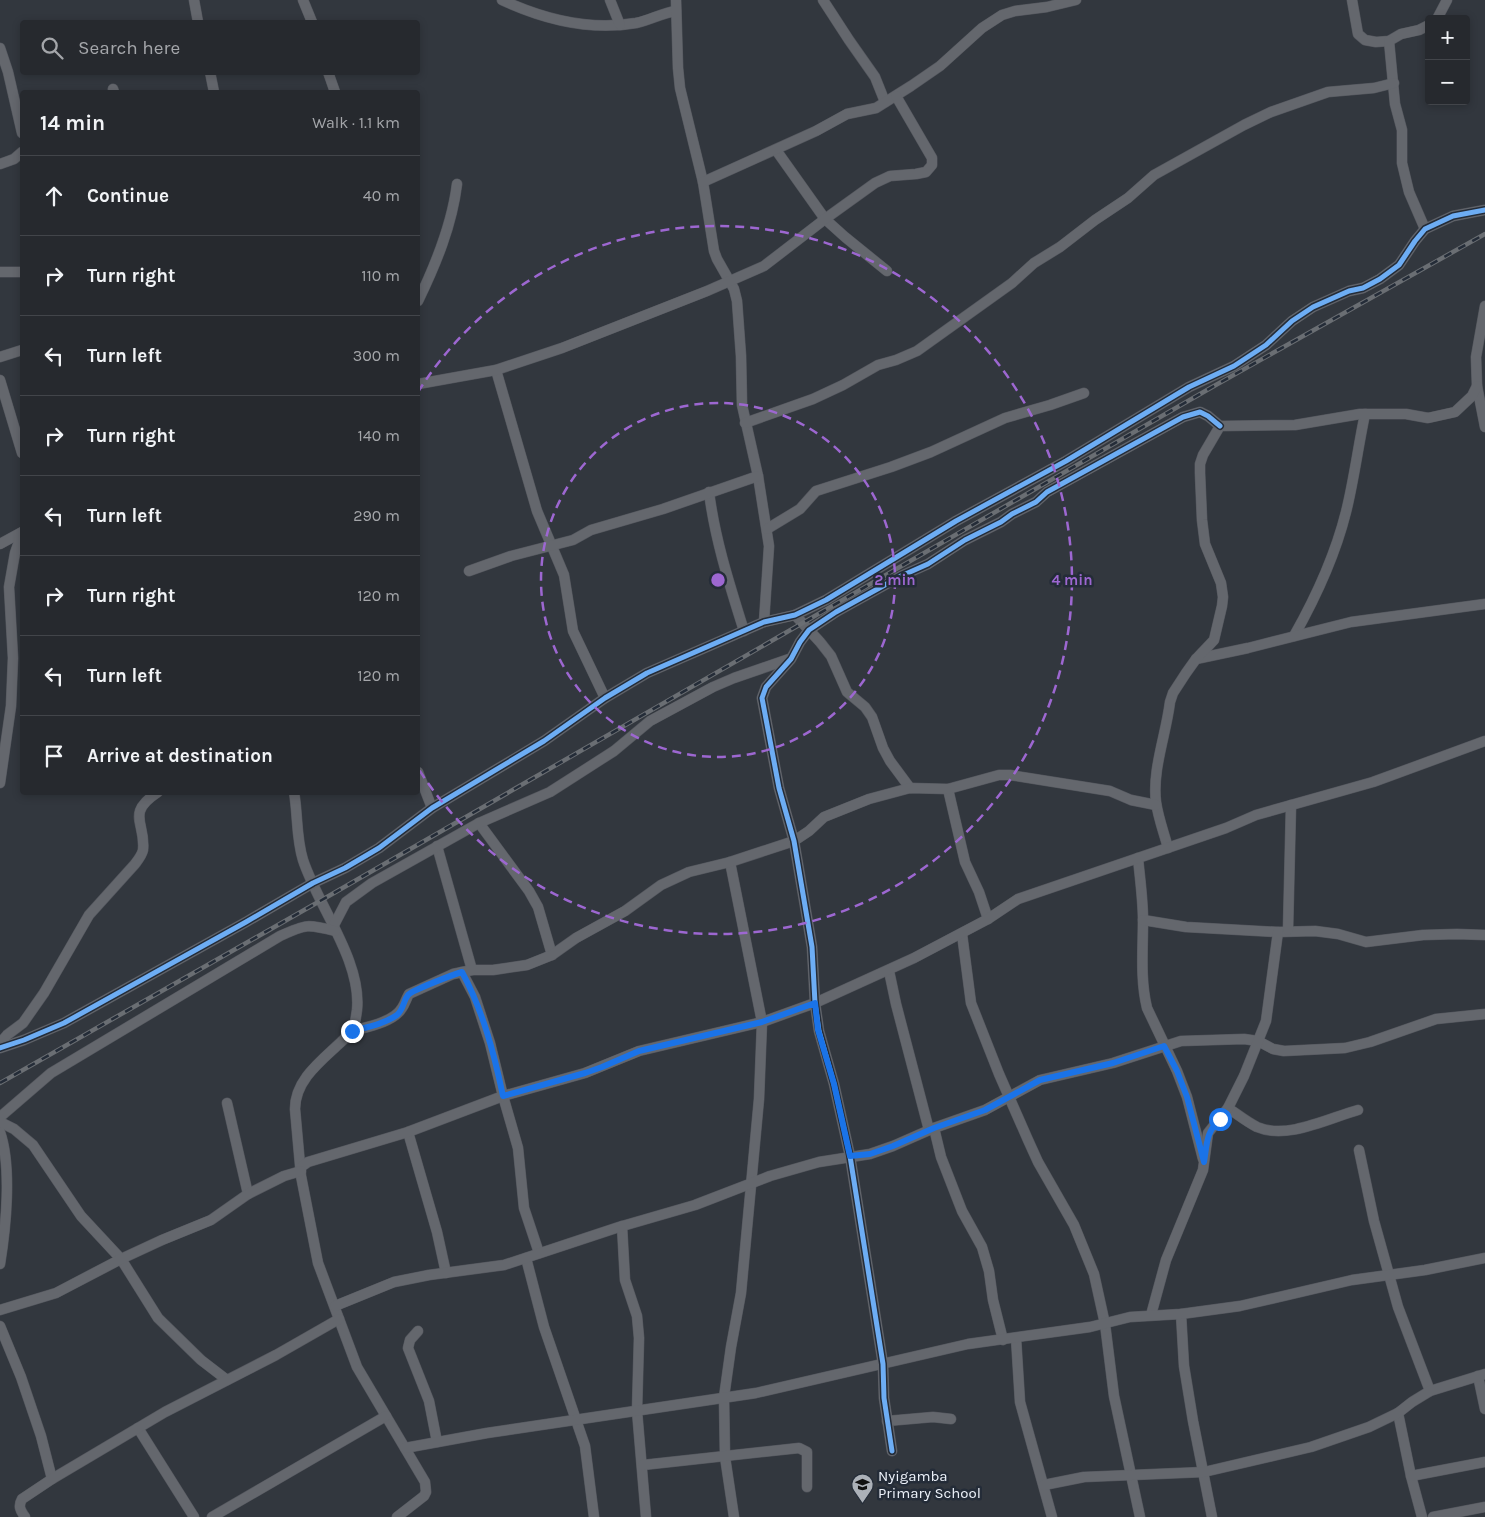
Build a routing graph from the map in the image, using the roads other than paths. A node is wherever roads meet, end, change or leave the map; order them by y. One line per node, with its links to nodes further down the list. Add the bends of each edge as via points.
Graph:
1 (194, 0): 11 (street)
2 (303, 0): 12 (street)
3 (502, 0): 13 (street, via 519,9 557,20)
4 (610, 0): 13 (street)
5 (824, 0): 23 (street, via 875,77)
6 (1076, 0): 22 (street, via 1015,10 1002,16 982,28 940,66)
7 (1352, 0): 15 (street, via 1358,34 1365,40)
8 (1447, 0): 10 (street)
9 (676, 5): 13 (street, via 667,13 649,20); 28 (street, via 680,88)
10 (1439, 15)
11 (198, 20)
12 (311, 20)
13 (620, 25)
14 (1425, 27): 15 (street)
15 (1389, 41): 19 (street)
16 (0, 52): 24 (street)
17 (211, 75): 20 (street)
18 (329, 75): 21 (street)
19 (1394, 83): 32 (street, via 1395,104 1402,130 1402,163); 47 (street, via 1328,92 1244,124 1154,175 1128,198 1034,263 1006,288 917,351 878,366 813,399)
20 (214, 90)
21 (334, 90)
22 (896, 96): 23 (street); 31 (street, via 932,158 932,165 926,172 890,176 875,183)
23 (885, 102): 25 (street, via 876,108 847,114)
24 (20, 124)
25 (776, 150): 28 (street); 31 (street)
26 (20, 155): 27 (street)
27 (0, 164)
28 (703, 182): 36 (street, via 714,251)
29 (457, 184): 37 (street, via 450,219)
30 (1485, 210): 32 (street, via 1453,216)
31 (825, 219): 33 (street); 36 (street, via 764,266)
32 (1424, 230): 60 (street, via 1399,265 1380,279 1313,307 1234,366 1189,388 1066,461 956,520 826,600)
33 (887, 271)
34 (0, 272): 35 (street)
35 (20, 272)
36 (730, 281): 41 (street, via 674,305); 47 (street, via 737,301)
37 (420, 296)
38 (1485, 306): 44 (street, via 1476,357)
39 (20, 351): 40 (street)
40 (0, 357)
41 (496, 370): 43 (street); 57 (street, via 537,511)
42 (0, 380): 50 (street)
43 (420, 384)
44 (1477, 386): 46 (street, via 1466,402 1448,414 1428,418 1406,414); 49 (street)
45 (1084, 393): 53 (street, via 1005,418 891,468 816,492 800,509)
46 (1365, 414): 48 (street, via 1295,425); 64 (street, via 1353,482 1336,546 1322,582)
47 (745, 423): 51 (street)
48 (1220, 426): 62 (street, via 1200,412 1183,417); 66 (street, via 1200,464 1200,473 1205,544 1221,583 1223,597 1214,640)
49 (1485, 427)
50 (20, 446)
51 (758, 476): 52 (street); 53 (street)
52 (709, 492): 57 (street); 63 (street, via 715,529)
53 (767, 529): 61 (street, via 769,552)
54 (20, 534): 56 (street)
55 (20, 539): 70 (street, via 9,587 13,658 11,706)
56 (0, 544)
57 (552, 545): 58 (street); 67 (street, via 564,575 574,631)
58 (469, 571)
59 (1485, 604): 64 (street, via 1380,617)
60 (795, 615): 61 (street); 62 (street)
61 (764, 622): 63 (street)
62 (809, 630): 65 (street); 71 (street, via 831,656 847,692 872,717 883,748)
63 (744, 631): 67 (street, via 647,673)
64 (1294, 636): 66 (street)
65 (791, 659): 78 (street, via 713,687 650,722 614,751 559,787); 79 (street, via 766,687 762,698)
66 (1196, 659): 75 (street, via 1170,702 1157,773)
67 (604, 698): 77 (street, via 544,741)
68 (1485, 740): 76 (street, via 1373,782)
69 (420, 777): 77 (street)
70 (0, 783)
71 (910, 788): 72 (street); 79 (street, via 824,817)
72 (948, 789): 75 (street, via 1010,775 1110,792); 85 (street, via 965,862)
73 (154, 795): 99 (street, via 140,811 141,855 88,915 44,993 22,1023)
74 (294, 795): 84 (street, via 300,847)
75 (1156, 804): 81 (street)
76 (1291, 805): 81 (street); 88 (street)
77 (432, 808): 84 (street, via 379,848)
78 (479, 823): 80 (street); 91 (street, via 529,891 538,908)
79 (794, 841): 83 (street); 94 (street, via 812,947)
80 (437, 846): 87 (street, via 353,896 346,902); 93 (street)
81 (1168, 848): 82 (street)
82 (1138, 858): 85 (street, via 1018,899); 86 (street)
83 (730, 862): 91 (street, via 689,872 662,885 626,911); 96 (street)
84 (313, 883): 87 (street); 101 (street, via 64,1023)
85 (988, 920): 89 (street)
86 (1143, 920): 88 (street, via 1186,927); 100 (street, via 1145,999)
87 (334, 929): 97 (street, via 352,968 356,989 357,1008); 107 (street, via 307,925 280,936 51,1074)
88 (1283, 931): 90 (street, via 1338,934 1366,942 1423,935); 98 (street, via 1266,1021)
89 (962, 934): 92 (street); 103 (street, via 971,1003)
90 (1485, 935)
91 (552, 955): 93 (street, via 527,965)
92 (889, 970): 94 (street); 109 (street)
93 (467, 971): 97 (street, via 413,991 397,1014); 102 (street)
94 (815, 1003): 96 (street); 113 (street, via 818,1030)
95 (1485, 1014): 98 (street, via 1436,1019 1345,1048 1284,1051)
96 (762, 1022): 102 (street, via 639,1051 585,1073); 116 (street, via 760,1099)
97 (352, 1031): 115 (street, via 317,1065 298,1090 295,1109)
98 (1258, 1041): 100 (street, via 1228,1038 1181,1041); 105 (street)
99 (0, 1043)
100 (1164, 1046): 103 (street, via 1113,1063 1040,1080); 114 (street, via 1187,1097)
101 (0, 1048)
102 (503, 1096): 111 (street); 119 (street, via 518,1148 524,1208)
103 (1009, 1098): 109 (street); 131 (street, via 1038,1162 1074,1224 1094,1274)
104 (227, 1103): 117 (street)
105 (1228, 1108): 106 (street, via 1258,1127 1281,1130 1299,1130); 114 (street, via 1208,1133)
106 (1358, 1110)
107 (0, 1117)
108 (0, 1122): 122 (street, via 33,1145 81,1216)
109 (932, 1129): 113 (street, via 870,1154); 135 (street, via 963,1214 982,1247)
110 (0, 1132): 123 (street, via 5,1155 7,1212)
111 (408, 1132): 115 (street, via 315,1160); 124 (street)
112 (1359, 1150): 125 (street)
113 (850, 1156): 116 (street, via 786,1171); 136 (street)
114 (1204, 1162): 129 (street, via 1166,1260)
115 (301, 1169): 117 (street); 126 (street, via 318,1263)
116 (750, 1184): 118 (street, via 695,1205); 140 (street, via 741,1293)
117 (248, 1194): 122 (street, via 211,1220)
118 (622, 1226): 119 (street); 142 (street, via 625,1280 638,1316)
119 (538, 1253): 120 (street)
120 (526, 1258): 124 (street, via 504,1265); 146 (street, via 544,1327)
121 (1485, 1258): 125 (street)
122 (120, 1259): 127 (street, via 56,1293); 138 (street, via 158,1318 201,1360)
123 (0, 1264)
124 (446, 1273): 126 (street, via 394,1282)
125 (1389, 1275): 128 (street, via 1352,1280 1240,1306); 139 (street)
126 (335, 1306): 130 (street)
127 (0, 1310)
128 (1181, 1314): 129 (street); 155 (street, via 1184,1366)
129 (1151, 1315): 131 (street)
130 (339, 1318): 138 (street); 144 (street, via 356,1367)
131 (1105, 1324): 134 (street); 156 (street, via 1114,1396)
132 (0, 1326): 158 (street, via 21,1377)
133 (418, 1331): 149 (street, via 408,1348 429,1400)
134 (1016, 1338): 135 (street); 159 (street, via 1020,1402)
135 (1003, 1340): 136 (street, via 968,1344)
136 (882, 1364): 140 (street, via 756,1393); 147 (street)
137 (1481, 1375): 139 (street); 141 (street)
138 (227, 1380): 148 (street)
139 (1430, 1392): 143 (street)
140 (724, 1397): 142 (street); 152 (street)
141 (1485, 1409)
142 (637, 1411): 146 (street); 154 (street)
143 (1398, 1413): 155 (street, via 1311,1447); 157 (street)
144 (386, 1416): 150 (street); 164 (street)
145 (951, 1419): 147 (street, via 933,1416)
146 (576, 1420): 149 (street); 166 (street, via 588,1462)
147 (887, 1421): 151 (street)
148 (138, 1428): 158 (street); 163 (street)
149 (437, 1442): 150 (street)
150 (406, 1448): 165 (street, via 422,1475 426,1492 422,1499)
151 (892, 1451)
152 (725, 1457): 154 (street); 160 (street, via 805,1449); 168 (street)
153 (1485, 1462): 157 (street)
154 (643, 1465): 167 (street)
155 (1204, 1472): 156 (street); 171 (street)
156 (1130, 1474): 159 (street, via 1084,1477); 170 (street)
157 (1411, 1476): 172 (street)
158 (52, 1479): 162 (street, via 22,1499 19,1504)
159 (1044, 1485): 169 (street)
160 (807, 1487)
161 (1485, 1507): 173 (street)
162 (25, 1517)
163 (194, 1517)
164 (212, 1517)
165 (397, 1517)
166 (594, 1517)
167 (646, 1517)
168 (734, 1517)
169 (1052, 1517)
170 (1140, 1517)
171 (1212, 1517)
172 (1422, 1517)
173 (1432, 1517)

